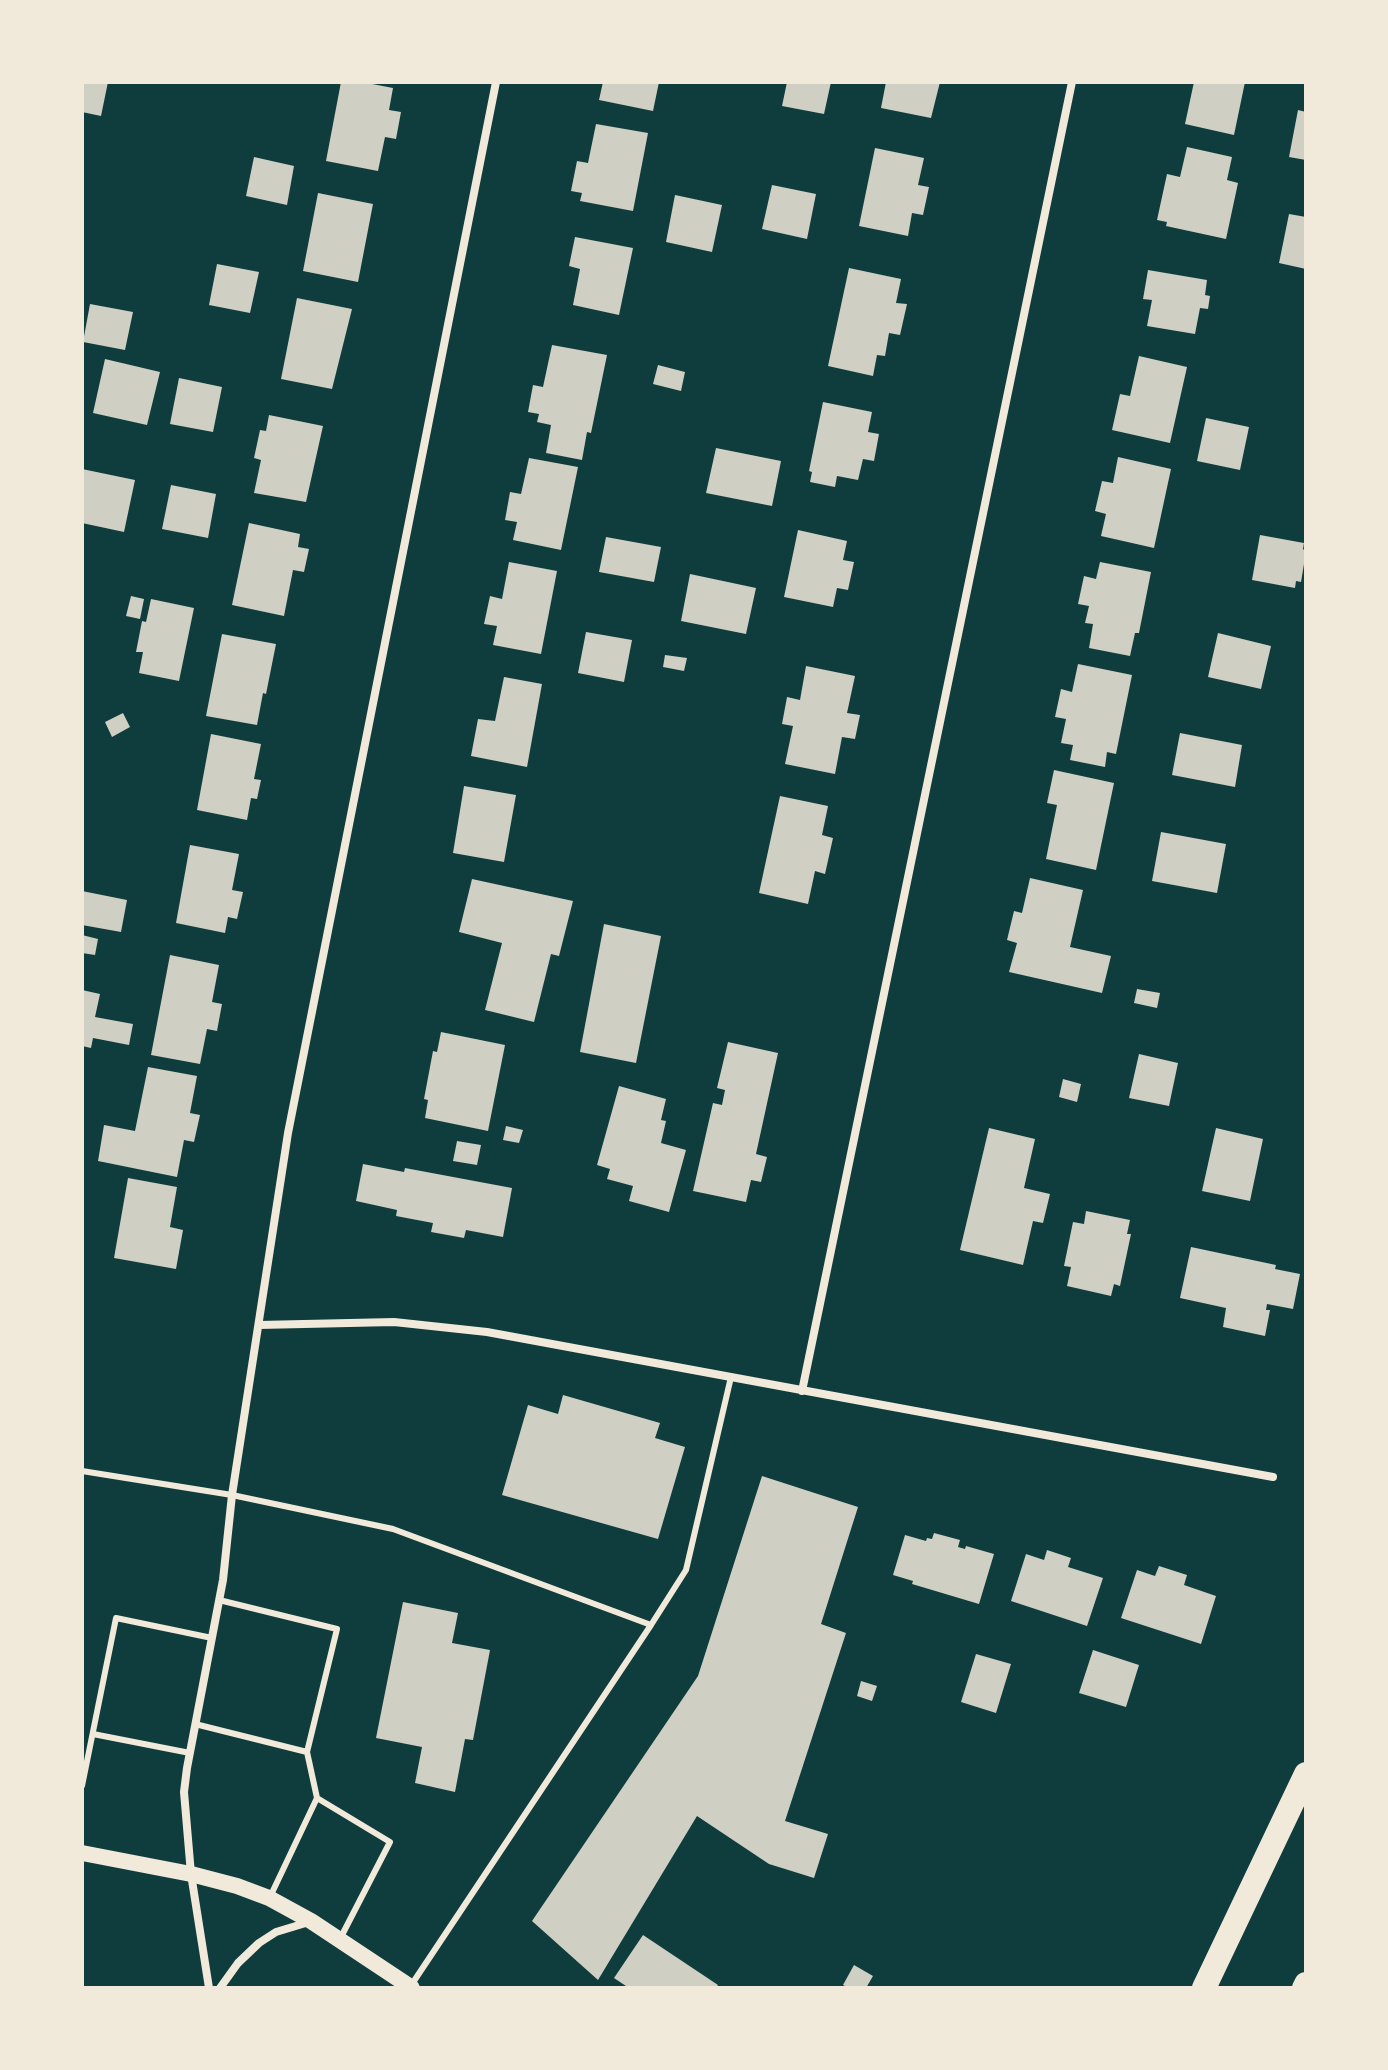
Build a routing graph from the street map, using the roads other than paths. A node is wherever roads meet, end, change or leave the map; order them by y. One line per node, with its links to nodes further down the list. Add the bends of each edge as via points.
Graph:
1 (496, 82): 3 (street, via 288,1133)
2 (1072, 82): 5 (street)
3 (259, 1325): 4 (street, via 394,1322 487,1332); 8 (street)
4 (731, 1377): 5 (street); 10 (lane, via 686,1570)
5 (802, 1391): 7 (street)
6 (82, 1471): 8 (lane)
7 (1273, 1477)
8 (232, 1495): 9 (street); 10 (lane, via 393,1529)
9 (219, 1600): 11 (street); 14 (lane, via 337,1629)
10 (651, 1625): 25 (lane)
11 (212, 1638): 12 (street); 13 (lane, via 116,1618)
12 (195, 1724): 14 (lane); 15 (street)
13 (93, 1734): 15 (lane); 16 (lane)
14 (307, 1752): 19 (lane)
15 (190, 1753): 21 (street, via 184,1792)
16 (84, 1772): 18 (lane)
17 (1306, 1774): 28 (highway)
18 (82, 1786)
19 (317, 1798): 22 (lane); 24 (lane, via 390,1842)
20 (82, 1853): 21 (main road)
21 (191, 1874): 22 (main road); 26 (street)
22 (269, 1898): 23 (main road)
23 (311, 1921): 24 (main road); 27 (street, via 259,1943)
24 (339, 1940): 25 (main road)
25 (411, 1987)
26 (209, 1988)
27 (220, 1988)
28 (1204, 1988)

